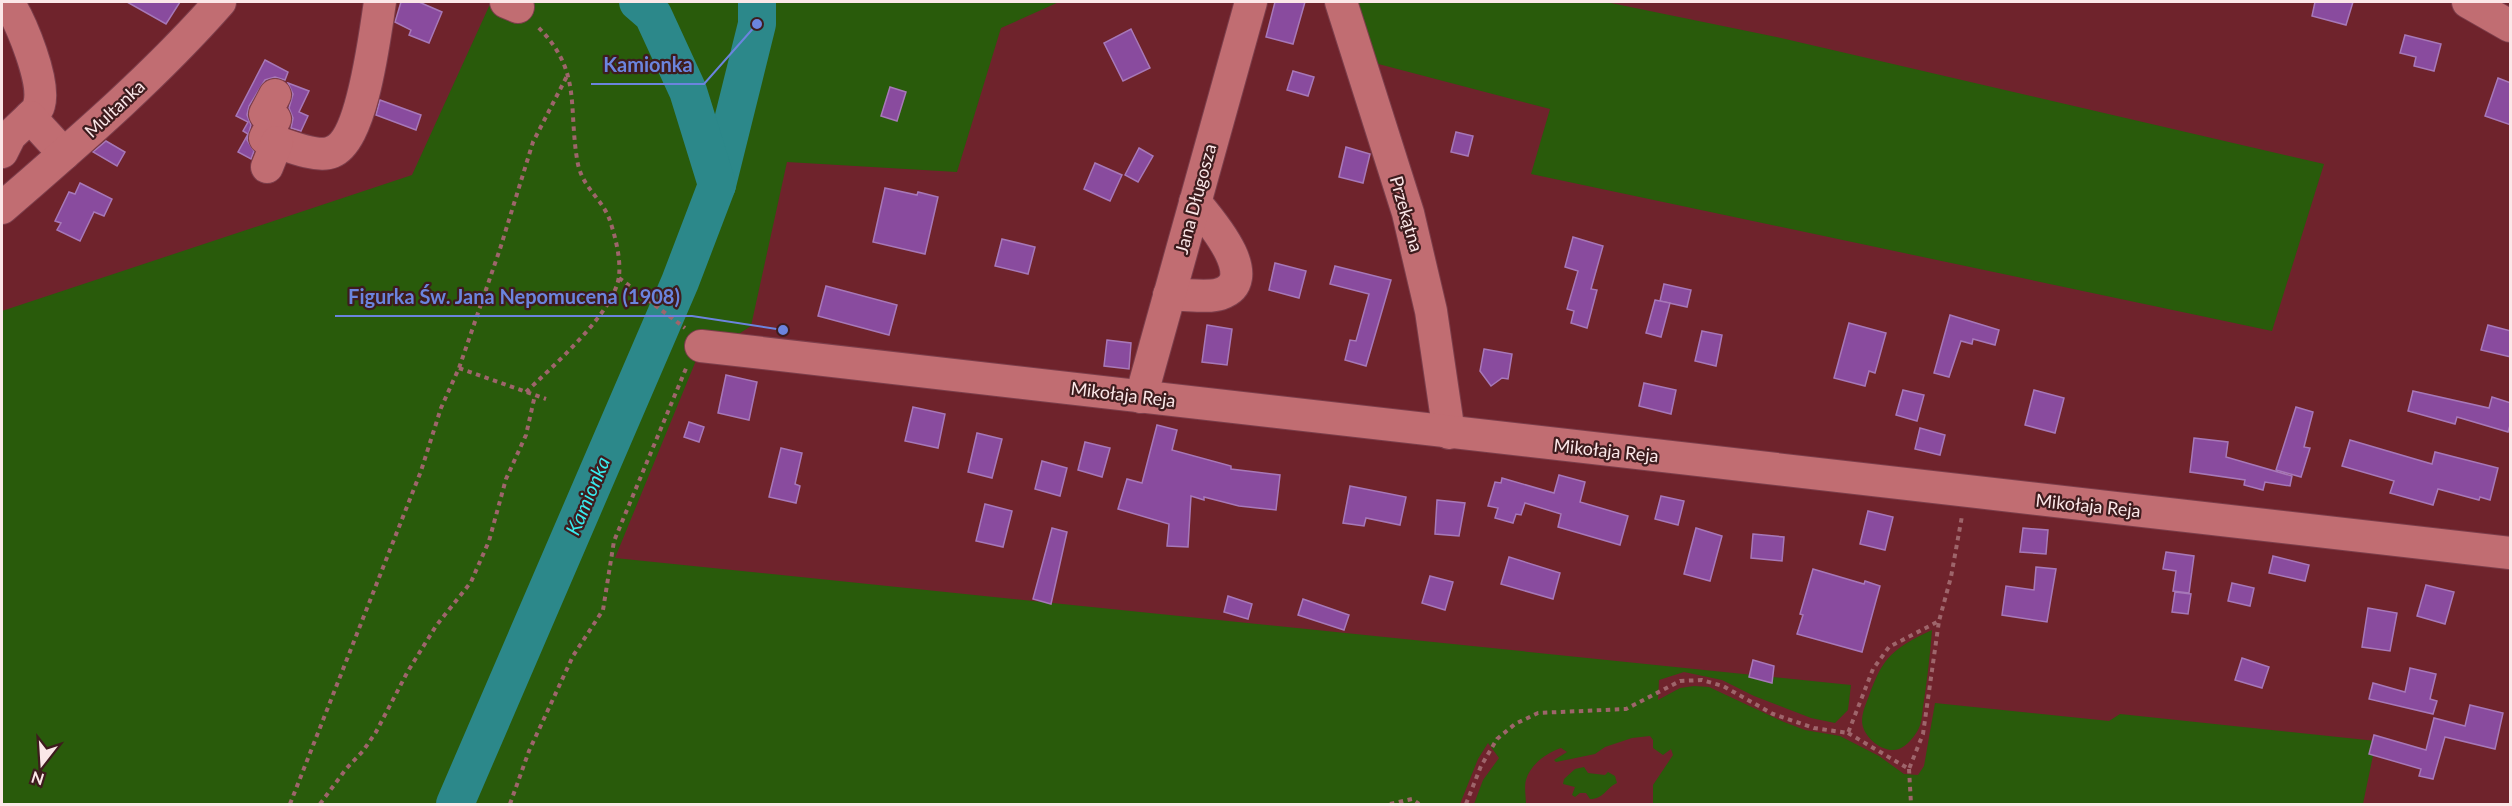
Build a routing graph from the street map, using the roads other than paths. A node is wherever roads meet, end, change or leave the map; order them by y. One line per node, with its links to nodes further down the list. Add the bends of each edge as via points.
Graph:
1 (8, 2): 9 (street, via 30,49 40,93 39,105)
2 (220, 2): 11 (street, Multanka, via 176,52)
3 (380, 2): 8 (street, via 361,101 353,131 343,146 331,153 272,154 266,138 275,119 265,114)
4 (1251, 2): 13 (street, Jana Długosza)
5 (1341, 2): 17 (street, Przekątna, via 1408,213 1431,310)
6 (2468, 2): 7 (street)
7 (2506, 16)
8 (274, 95)
9 (30, 117): 10 (street, via 10,136); 11 (street)
10 (2, 152)
11 (64, 154): 12 (street, Multanka)
12 (5, 196)
13 (1195, 202): 14 (street, Jana Długosza); 14 (street, via 1232,253 1235,281 1229,290 1218,295)
14 (1169, 294): 16 (street, Jana Długosza)
15 (696, 339): 16 (street, Mikołaja Reja)
16 (1141, 397): 17 (street, Mikołaja Reja)
17 (1449, 433): 18 (street, Mikołaja Reja)
18 (2511, 553)

